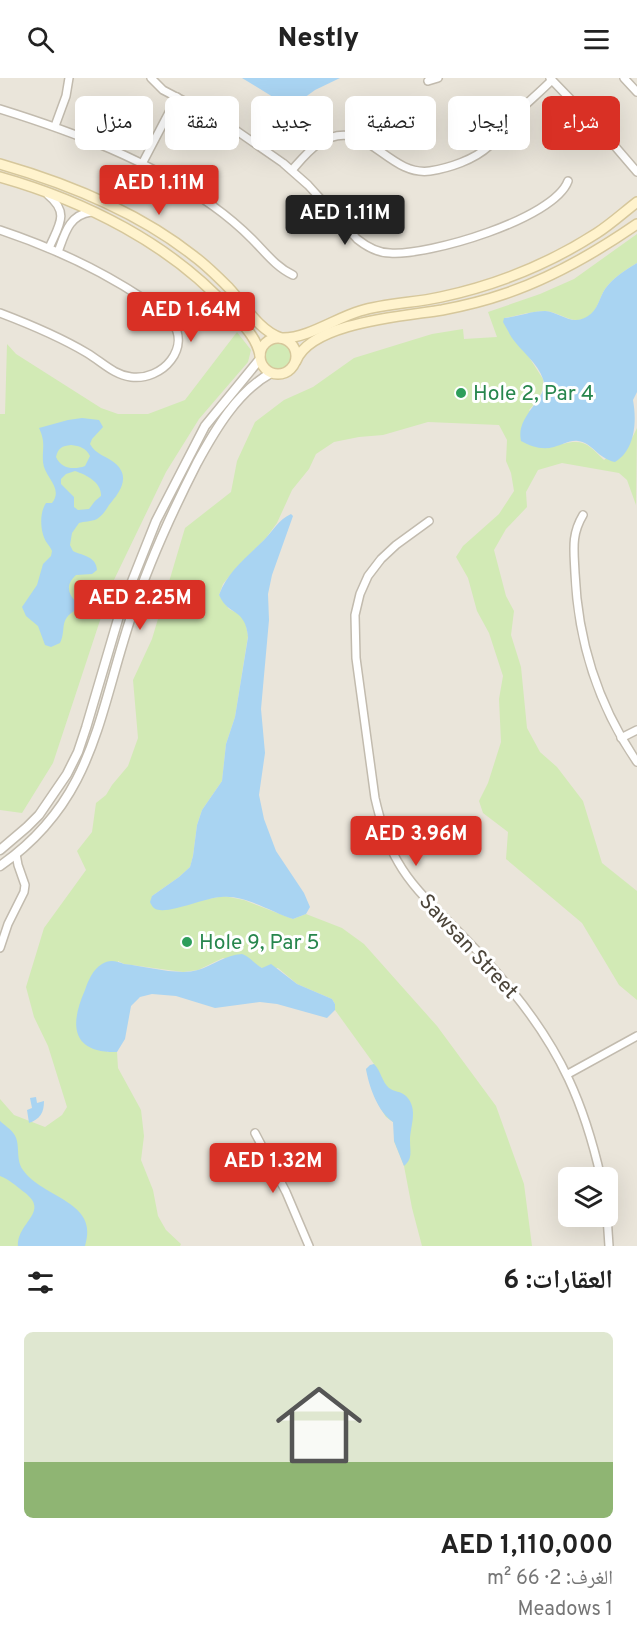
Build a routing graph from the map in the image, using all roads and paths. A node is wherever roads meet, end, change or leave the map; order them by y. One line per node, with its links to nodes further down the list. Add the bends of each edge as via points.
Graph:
1 (69, 78): 12 (street)
2 (151, 78): 8 (street)
3 (438, 78): 6 (street)
4 (624, 78): 7 (street)
5 (551, 79): 9 (street); 17 (street, via 486,149 454,164 429,171 407,169 369,142 342,136 316,145)
6 (428, 81)
7 (637, 92)
8 (175, 96)
9 (567, 96)
10 (0, 109): 12 (street)
11 (165, 120): 16 (street)
12 (55, 126): 16 (street)
13 (239, 132): 17 (street)
14 (618, 150): 18 (street)
15 (0, 164): 33 (main road, via 80,192 167,237 210,270 264,329)
16 (142, 164): 31 (street, via 214,207)
17 (292, 170): 20 (street, via 357,240 376,250 398,254 448,245 498,228 555,198)
18 (636, 170)
19 (0, 177): 21 (main road)
20 (568, 181)
21 (44, 191): 24 (main road); 25 (street, via 58,204)
22 (637, 196): 23 (street)
23 (634, 205): 33 (main road, via 597,233 501,281 439,298 360,311 302,335)
24 (91, 212): 26 (street); 34 (main road, via 158,248 197,277 251,334)
25 (61, 219): 26 (street); 29 (street)
26 (70, 222): 30 (street)
27 (636, 223): 35 (main road, via 589,256 527,286 479,302 363,322 307,345)
28 (0, 230): 29 (street)
29 (49, 248): 30 (street)
30 (58, 252): 32 (street, via 164,313 177,330 179,340 174,357 153,374 121,375 87,353)
31 (293, 275)
32 (0, 313)
33 (282, 338): 34 (main road, via 267,342); 35 (main road, via 294,347)
34 (260, 357): 36 (main road); 42 (street, via 205,426 156,521 122,609 68,774 39,815)
35 (296, 361): 36 (main road, via 286,373)
36 (271, 373): 43 (street, via 238,402 206,447 167,525 132,613 98,730 78,780 57,812)
37 (583, 514): 40 (street, via 574,536 581,631 597,686)
38 (429, 521): 48 (street, Sawsan Street, via 381,559 368,576 355,615 356,658 380,820 397,861 410,880 513,991)
39 (637, 730): 40 (street)
40 (621, 738): 41 (street)
41 (637, 762)
42 (0, 850)
43 (16, 854): 44 (street); 45 (street)
44 (1, 865): 45 (street)
45 (21, 872): 46 (street, via 24,892)
46 (0, 948)
47 (637, 1036): 48 (street)
48 (568, 1074): 50 (street, Sawsan Street)
49 (255, 1133): 52 (street)
50 (598, 1167)
51 (608, 1227): 53 (street)
52 (309, 1246)
53 (609, 1246)

